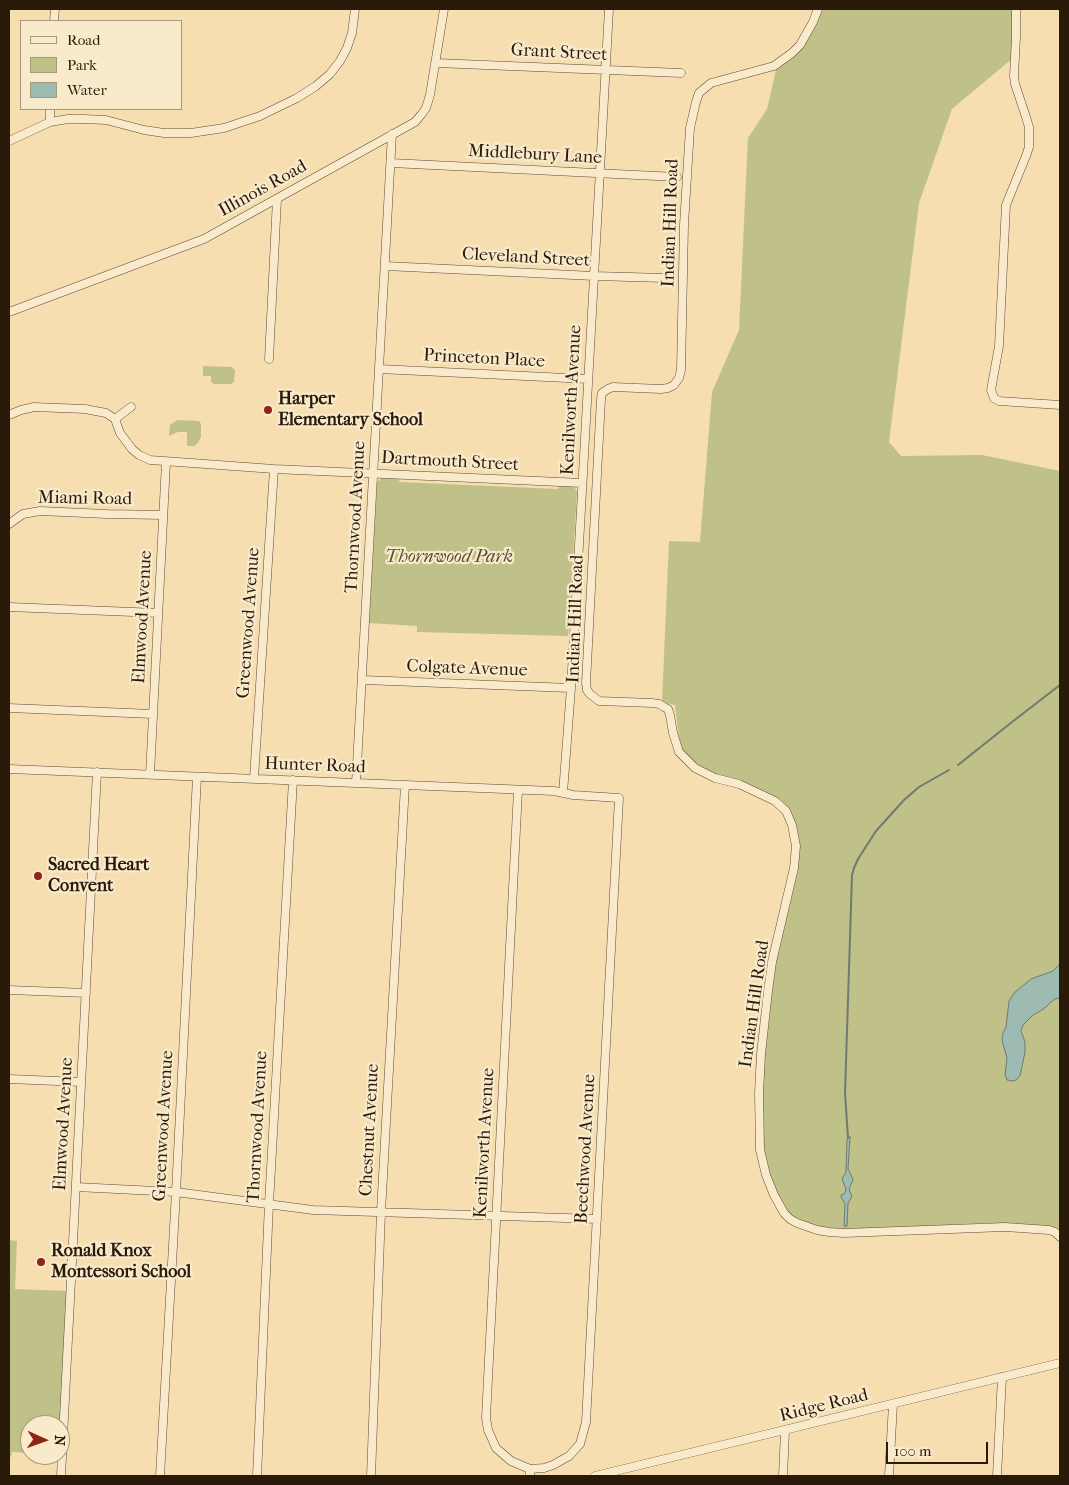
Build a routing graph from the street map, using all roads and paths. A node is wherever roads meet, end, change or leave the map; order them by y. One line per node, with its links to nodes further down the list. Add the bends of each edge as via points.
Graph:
1 (355, 9): 10 (street, via 347,48 330,74 297,98 247,121 191,133 144,130 84,118)
2 (444, 9): 6 (street, Illinois Road)
3 (608, 9): 7 (street, Kenilworth Avenue)
4 (818, 9): 61 (street, Indian Hill Road, via 800,44 784,59 764,70 711,83 699,93 690,128 679,378 668,388 613,387 602,393 587,690 599,701 664,706 670,715 679,752 690,763 704,773 739,784 775,801 786,811 792,825 795,863 768,987 759,1093 763,1164 784,1213 797,1223 829,1232 1004,1227 1049,1230)
5 (1016, 9): 24 (street, via 1014,76 1026,117 1028,147 1006,205 999,346 991,390 999,401)
6 (436, 63): 7 (street, Grant Street); 11 (street, Illinois Road, via 426,108 415,122)
7 (605, 70): 8 (street, Grant Street); 14 (street, Kenilworth Avenue)
8 (681, 73)
9 (50, 110): 10 (street)
10 (50, 122): 12 (street)
11 (392, 134): 13 (street, Thornwood Avenue); 16 (street, Illinois Road)
12 (9, 142)
13 (391, 163): 14 (street, Middlebury Lane); 17 (street, Thornwood Avenue)
14 (599, 173): 15 (street, Middlebury Lane); 18 (street, Kenilworth Avenue)
15 (677, 177)
16 (277, 199): 20 (street, Illinois Road, via 204,239); 21 (street)
17 (385, 266): 18 (street, Cleveland Street); 22 (street, Thornwood Avenue)
18 (594, 276): 19 (street, Cleveland Street); 23 (street, Kenilworth Avenue)
19 (665, 278)
20 (9, 312)
21 (269, 359)
22 (379, 369): 23 (street, Princeton Place); 30 (street, Thornwood Avenue)
23 (588, 379): 31 (street, Kenilworth Avenue)
24 (1060, 405)
25 (131, 407): 27 (street)
26 (9, 415): 27 (street, via 34,407 85,409 106,413)
27 (115, 419): 28 (street, Dartmouth Street, via 120,433 138,455)
28 (166, 462): 29 (street, Dartmouth Street); 32 (street, Elmwood Avenue)
29 (274, 469): 30 (street, Dartmouth Street); 44 (street, Greenwood Avenue)
30 (374, 473): 31 (street, Dartmouth Street); 36 (street, Thornwood Avenue)
31 (582, 483): 37 (street, Kenilworth Avenue)
32 (164, 515): 33 (street, Miami Road, via 40,511 23,514); 35 (street, Elmwood Avenue)
33 (9, 524)
34 (9, 606): 35 (street)
35 (158, 613): 39 (street, Elmwood Avenue)
36 (363, 680): 37 (street, Colgate Avenue); 46 (street, Thornwood Avenue)
37 (570, 688): 49 (street, Kenilworth Avenue)
38 (9, 708): 39 (street)
39 (153, 714): 42 (street, Elmwood Avenue)
40 (9, 769): 41 (street, Hunter Road)
41 (97, 772): 42 (street, Hunter Road); 52 (street, Elmwood Avenue)
42 (150, 774): 43 (street, Hunter Road)
43 (197, 777): 44 (street, Hunter Road); 56 (street, Greenwood Avenue)
44 (254, 778): 45 (street, Hunter Road)
45 (293, 780): 46 (street, Hunter Road); 57 (street, Thornwood Avenue)
46 (356, 782): 47 (street, Hunter Road)
47 (405, 785): 48 (street, Hunter Road); 58 (street, Chestnut Avenue)
48 (518, 790): 49 (street, Hunter Road); 59 (street, Kenilworth Avenue)
49 (563, 793): 50 (street, Hunter Road)
50 (619, 798): 60 (street, Beechwood Avenue)
51 (9, 990): 52 (street)
52 (86, 993): 54 (street, Elmwood Avenue)
53 (9, 1079): 54 (street)
54 (81, 1082): 55 (street, Elmwood Avenue)
55 (76, 1187): 56 (street); 67 (street, Elmwood Avenue)
56 (176, 1192): 57 (street); 68 (street, Greenwood Avenue)
57 (269, 1204): 58 (street, via 313,1210); 69 (street, Thornwood Avenue)
58 (381, 1212): 59 (street); 70 (street, Chestnut Avenue)
59 (497, 1216): 60 (street); 66 (street, Kenilworth Avenue, via 486,1418 496,1448)
60 (597, 1220): 66 (street, Beechwood Avenue, via 584,1434 575,1451 562,1462)
61 (1060, 1237)
62 (1060, 1363): 63 (street, Ridge Road)
63 (1002, 1377): 64 (street, Ridge Road); 74 (street)
64 (893, 1404): 65 (street, Ridge Road); 73 (street)
65 (785, 1431): 71 (street, Ridge Road); 72 (street)
66 (530, 1472)
67 (62, 1476)
68 (160, 1476)
69 (257, 1476)
70 (371, 1476)
71 (595, 1476)
72 (783, 1476)
73 (889, 1476)
74 (997, 1476)

